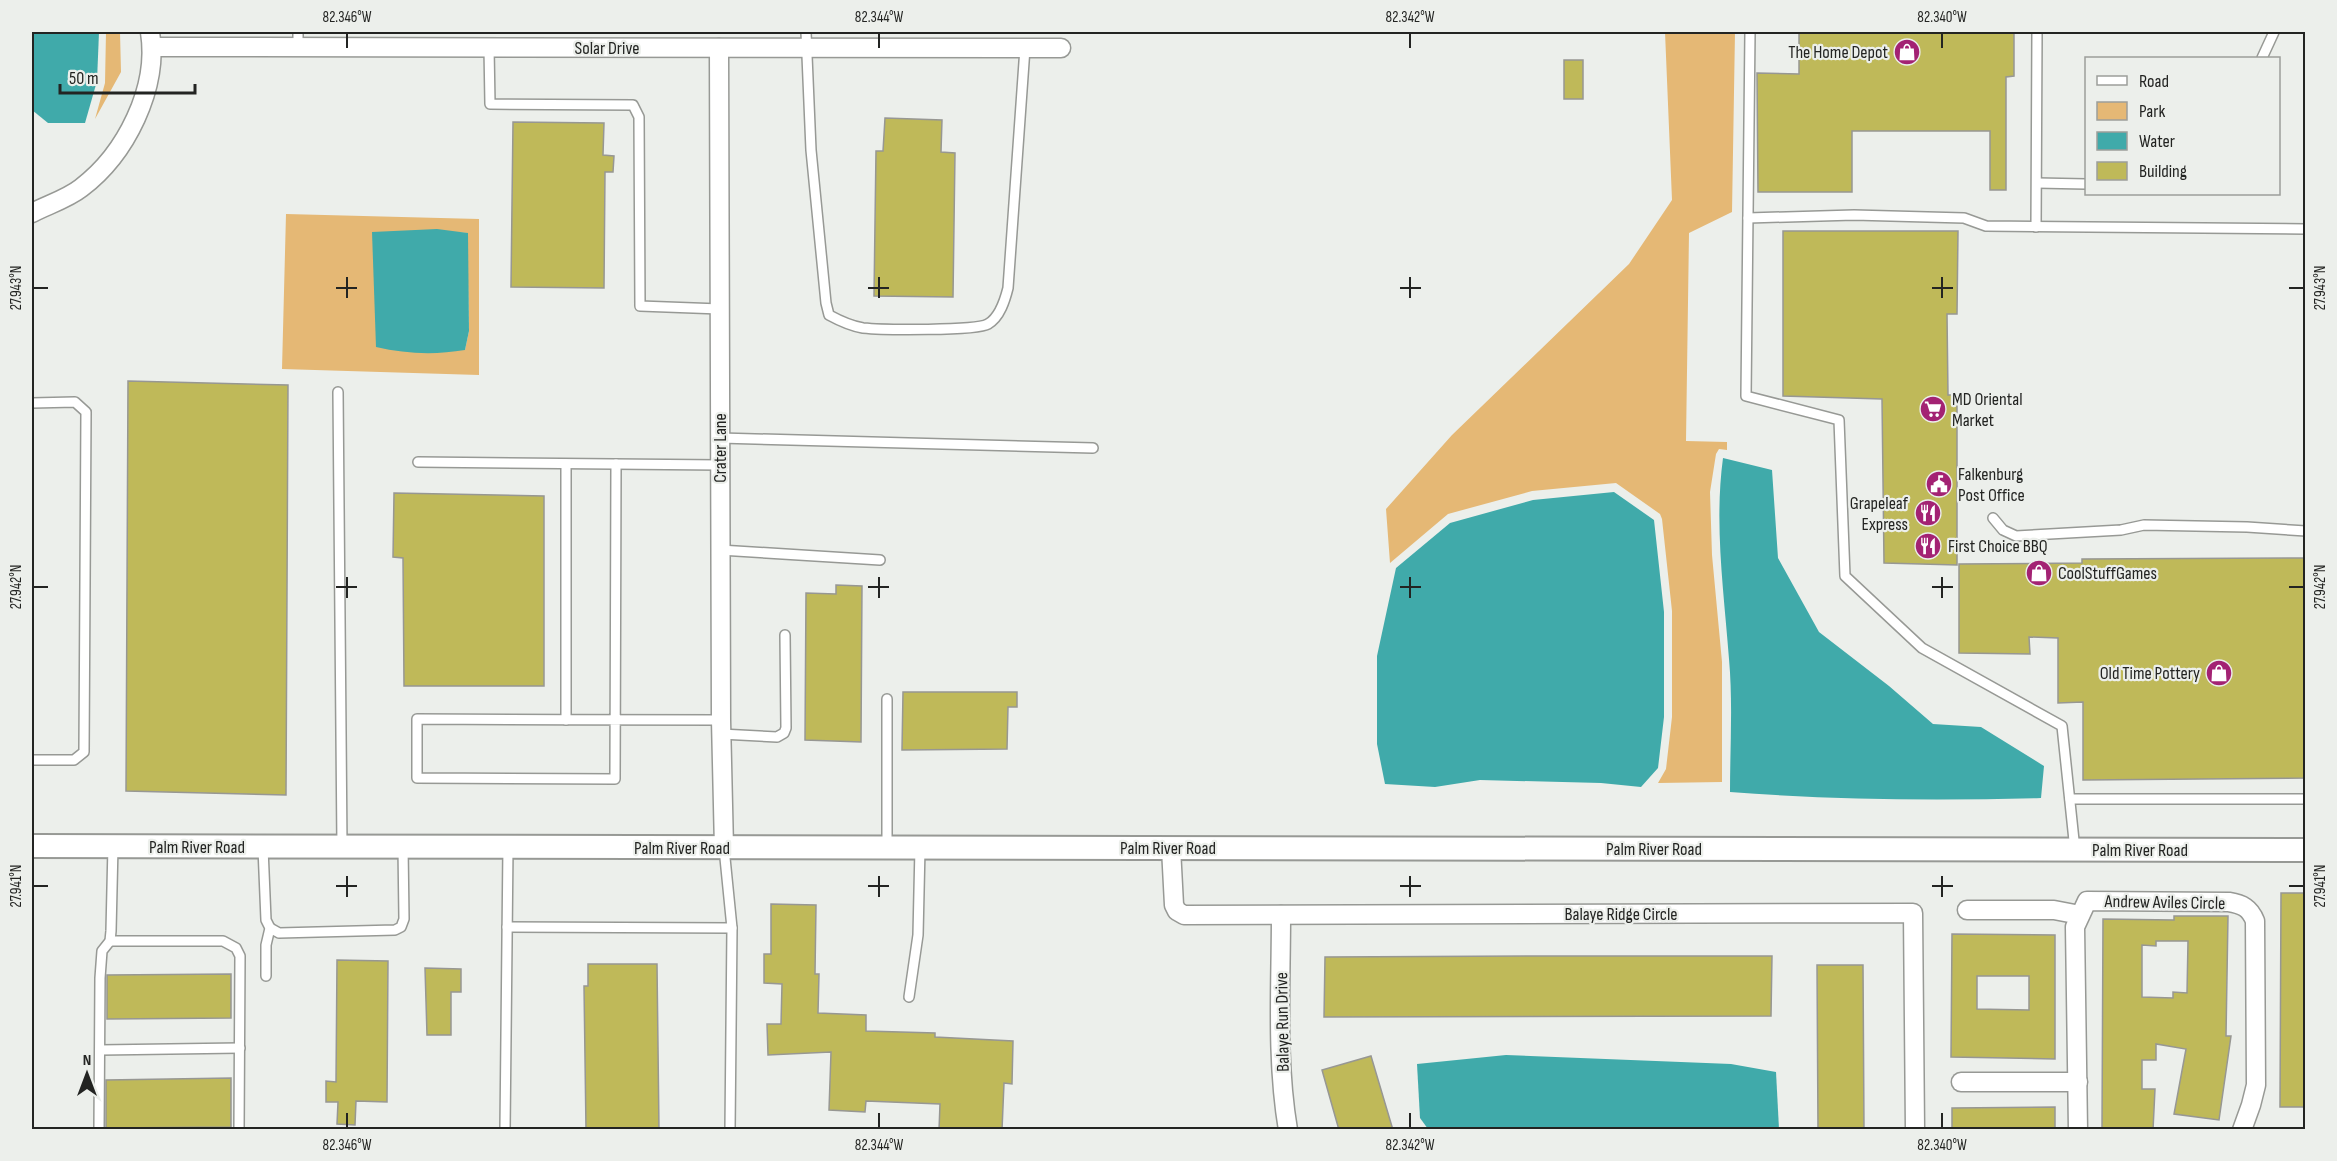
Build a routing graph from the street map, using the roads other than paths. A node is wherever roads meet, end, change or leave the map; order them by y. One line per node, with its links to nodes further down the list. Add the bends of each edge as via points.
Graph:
1 (1750, 32): 16 (lane)
2 (2037, 32): 13 (lane)
3 (2274, 32): 12 (lane)
4 (151, 39): 5 (street, Solar Drive); 15 (street, Solar Drive, via 144,101 119,150 80,188)
5 (298, 39): 8 (street, Solar Drive)
6 (547, 40): 8 (street, Solar Drive); 9 (street, Solar Drive)
7 (806, 40): 9 (street, Solar Drive); 10 (street, Solar Drive); 10 (lane, via 811,150 826,303 829,315 864,328 949,329 987,325 998,315 1006,298)
8 (489, 48): 19 (lane, via 490,104 633,105 639,117 640,306)
9 (719, 48): 19 (street, Crater Lane)
10 (1025, 48): 11 (street, Solar Drive)
11 (1061, 48)
12 (2262, 57)
13 (2037, 183): 14 (lane); 17 (lane)
14 (2085, 184)
15 (32, 213)
16 (1748, 218): 17 (lane, via 1964,218 1986,226); 38 (lane, via 1746,396 1839,420 1845,576 1922,648 2062,726)
17 (2036, 227): 18 (lane)
18 (2306, 229)
19 (720, 309): 22 (street, Crater Lane)
20 (338, 392): 43 (lane)
21 (32, 403): 37 (lane, via 75,402 86,412 86,424 84,752 74,760)
22 (720, 438): 23 (lane); 27 (street, Crater Lane)
23 (1093, 448)
24 (418, 462): 25 (lane)
25 (566, 464): 26 (lane); 34 (lane)
26 (616, 464): 27 (lane); 35 (lane)
27 (720, 465): 30 (street, Crater Lane)
28 (1993, 518): 29 (lane, via 2003,530 2016,536 2121,530 2144,525)
29 (2306, 531)
30 (720, 550): 31 (lane); 36 (street, Crater Lane)
31 (880, 560)
32 (785, 635): 36 (lane, via 783,733 777,737)
33 (887, 699): 47 (lane)
34 (566, 720): 35 (lane); 35 (lane, via 417,719 417,778 615,779)
35 (617, 720): 36 (lane)
36 (721, 727): 46 (street, Crater Lane)
37 (32, 760)
38 (2070, 799): 39 (lane); 50 (lane)
39 (2306, 799)
40 (32, 846): 41 (street, Palm River Road)
41 (113, 846): 42 (street, Palm River Road); 58 (lane)
42 (263, 847): 43 (street, Palm River Road); 56 (lane, via 266,920)
43 (342, 847): 44 (street, Palm River Road)
44 (403, 847): 45 (street, Palm River Road); 56 (lane, via 402,927 279,933)
45 (508, 847): 46 (street, Palm River Road); 55 (lane)
46 (724, 848): 47 (street, Palm River Road); 57 (lane)
47 (887, 848): 48 (street, Palm River Road)
48 (920, 848): 49 (street, Palm River Road); 60 (lane, via 918,935)
49 (1171, 848): 50 (street, Palm River Road); 53 (street, Balaye Ridge Circle, via 1173,898 1184,915)
50 (2075, 850): 51 (street, Palm River Road)
51 (2306, 850)
52 (1967, 910): 54 (street, via 2054,910)
53 (1281, 915): 69 (street, Balaye Run Drive, via 1281,1056); 70 (street, Balaye Ridge Circle, via 1913,913)
54 (2080, 915): 64 (street, Andrew Aviles Circle, via 2075,927); 72 (street, Andrew Aviles Circle, via 2087,902 2229,902 2252,913 2256,1085)
55 (507, 927): 57 (lane); 67 (lane)
56 (270, 928): 59 (lane)
57 (732, 928): 68 (lane)
58 (110, 941): 61 (lane, via 223,941 236,948 240,956); 62 (lane, via 102,951)
59 (266, 976)
60 (909, 997)
61 (240, 1048): 62 (lane); 66 (lane)
62 (99, 1050): 65 (lane)
63 (1961, 1082): 64 (street)
64 (2078, 1082): 71 (street, Andrew Aviles Circle)
65 (99, 1130)
66 (239, 1130)
67 (505, 1130)
68 (730, 1130)
69 (1288, 1130)
70 (1915, 1130)
71 (2078, 1130)
72 (2242, 1130)

